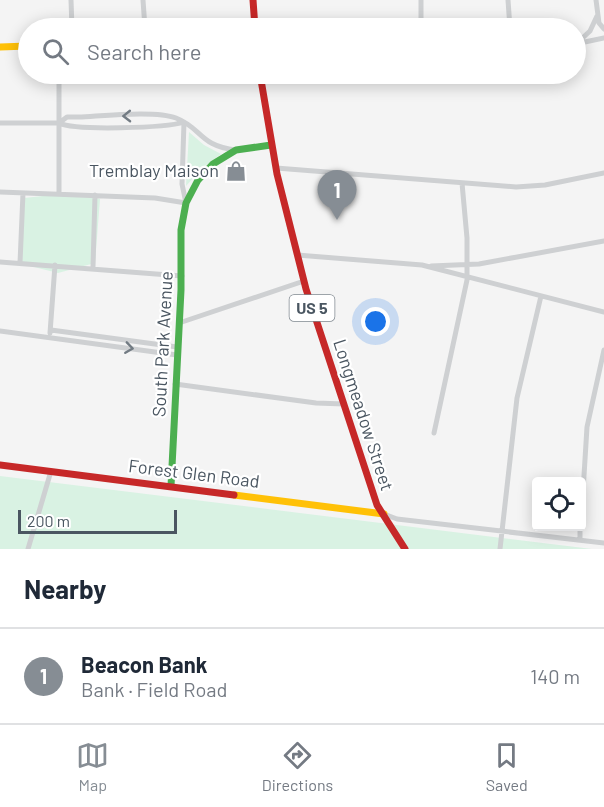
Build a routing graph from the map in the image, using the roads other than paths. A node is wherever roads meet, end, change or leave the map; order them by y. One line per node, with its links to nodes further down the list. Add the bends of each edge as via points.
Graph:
1 (71, 0): 8 (street)
2 (143, 0): 9 (street)
3 (254, 0): 10 (street)
4 (421, 0): 11 (street)
5 (508, 0): 12 (street)
6 (596, 0): 7 (street)
7 (597, 15): 13 (street); 14 (street)
8 (72, 18)
9 (144, 18)
10 (255, 18)
11 (421, 18)
12 (509, 18)
13 (604, 29)
14 (586, 36)
15 (604, 38): 16 (street)
16 (586, 42)
17 (18, 46): 18 (street)
18 (0, 47)
19 (59, 84): 23 (street)
20 (262, 84): 24 (street, Longmeadow Street / US 5)
21 (184, 122): 23 (street, via 161,127 83,128); 23 (street, one-way to 23, via 170,116 140,116 67,117); 25 (street, via 207,142); 33 (street, South Park Avenue, via 182,184)
22 (0, 123): 23 (street)
23 (60, 123): 31 (street)
24 (271, 145): 25 (street, South Park Avenue); 26 (street, Longmeadow Street / US 5)
25 (236, 150): 33 (street, South Park Avenue, via 207,169)
26 (276, 168): 28 (street); 35 (street, Longmeadow Street / US 5)
27 (604, 173): 28 (street, via 533,186)
28 (462, 183): 40 (street)
29 (0, 192): 30 (street)
30 (23, 193): 31 (street); 37 (street)
31 (59, 194): 32 (street)
32 (95, 195): 33 (street); 41 (street)
33 (186, 203): 42 (street, South Park Avenue, via 181,230)
34 (604, 241): 40 (street)
35 (297, 255): 39 (street); 44 (street, Longmeadow Street / US 5)
36 (0, 262): 37 (street)
37 (20, 263): 38 (street)
38 (55, 265): 41 (street); 49 (street)
39 (422, 265): 40 (street); 43 (street)
40 (468, 265): 43 (street)
41 (93, 267): 42 (street)
42 (182, 276): 47 (street, South Park Avenue)
43 (467, 279): 45 (street); 54 (street)
44 (304, 281): 47 (street); 53 (street, Longmeadow Street / US 5)
45 (542, 296): 46 (street); 61 (street, via 517,398)
46 (604, 312)
47 (179, 323): 51 (street, South Park Avenue)
48 (0, 331): 49 (street)
49 (50, 334): 51 (street)
50 (604, 350): 57 (street, via 587,427)
51 (177, 351): 52 (street, South Park Avenue)
52 (175, 384): 53 (street); 58 (street, South Park Avenue)
53 (344, 404): 59 (street, Longmeadow Street / US 5)
54 (434, 433)
55 (0, 465): 56 (street, Forest Glen Road)
56 (51, 471): 58 (street, Forest Glen Road); 64 (street)
57 (584, 477)
58 (171, 486): 59 (street, Forest Glen Road)
59 (384, 514): 61 (street); 65 (street, Longmeadow Street / US 5)
60 (580, 531): 62 (street)
61 (503, 535): 62 (street); 66 (street)
62 (580, 540): 63 (street)
63 (604, 543)
64 (28, 549)
65 (405, 549)
66 (500, 549)

